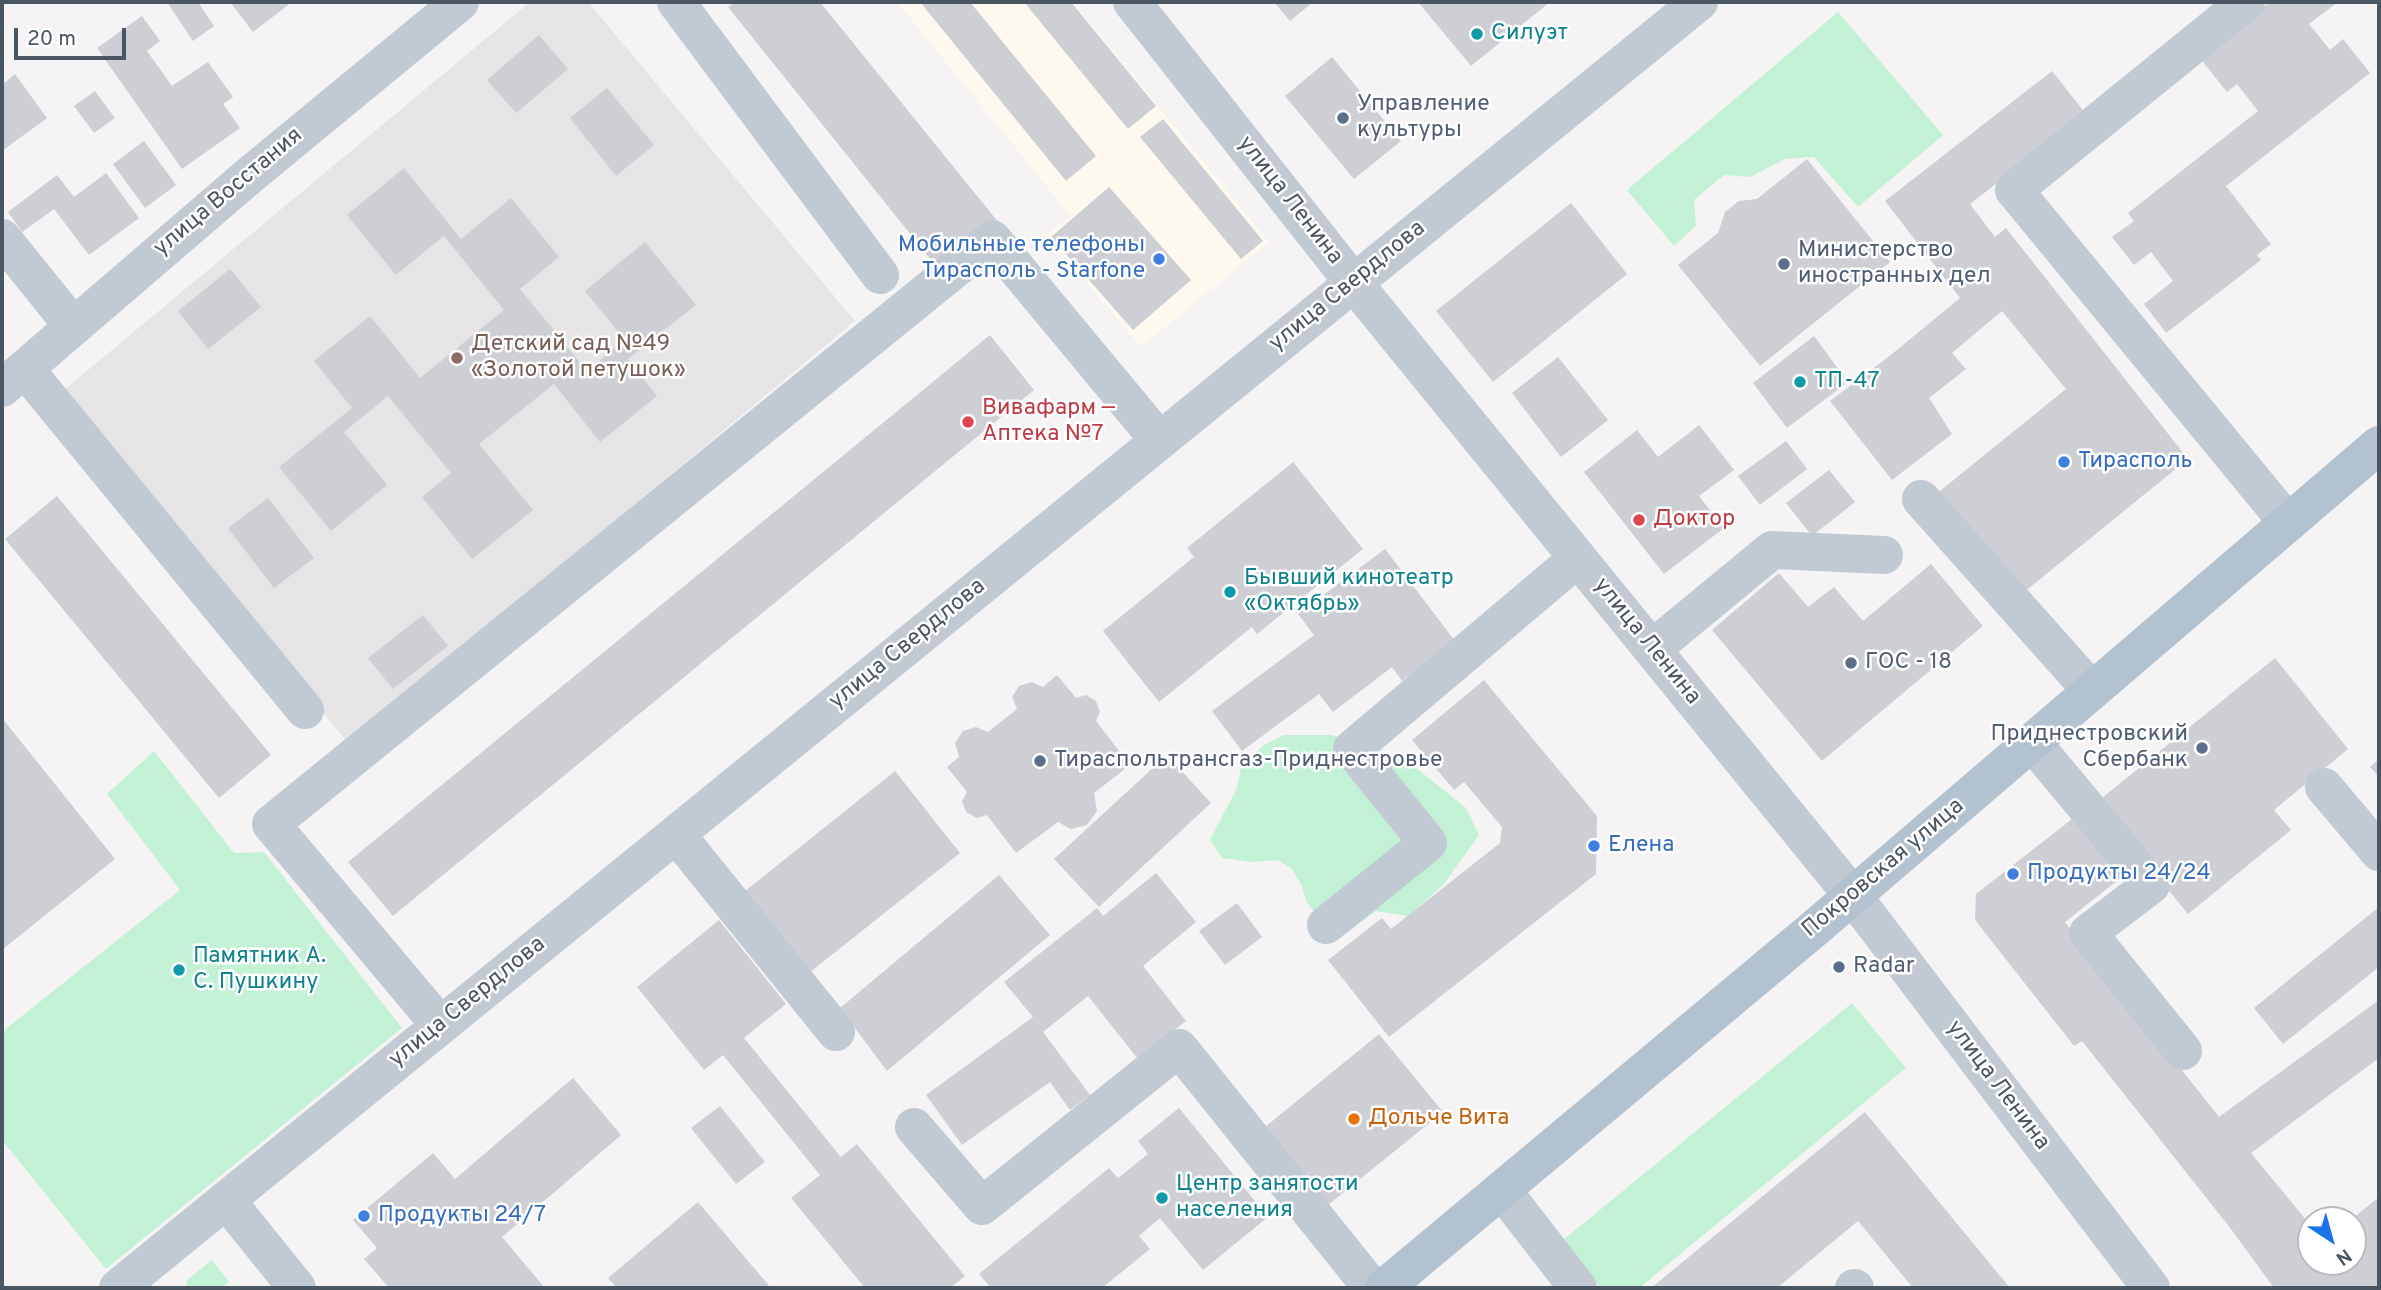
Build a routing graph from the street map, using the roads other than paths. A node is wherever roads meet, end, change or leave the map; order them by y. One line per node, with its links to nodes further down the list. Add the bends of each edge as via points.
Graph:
1 (460, 2): 9 (street, улица Восстания)
2 (677, 2): 7 (street)
3 (1132, 2): 8 (street, улица Ленина)
4 (1699, 2): 8 (street, улица Свердлова)
5 (2246, 2): 14 (street, via 2014,190)
6 (2, 239): 9 (street)
7 (880, 275)
8 (1353, 282): 11 (street, улица Свердлова); 16 (street, улица Ленина)
9 (73, 326): 10 (street, улица Восстания)
10 (13, 379): 19 (street)
11 (1159, 440): 22 (street, улица Свердлова); 26 (street, via 992,239 271,824)
12 (2379, 445): 14 (main road, Покровская улица)
13 (1921, 499): 18 (street)
14 (2288, 523): 18 (main road, Покровская улица)
15 (1884, 555): 17 (street, via 1772,550)
16 (1578, 558): 17 (street, улица Ленина); 25 (street, via 1352,749 1428,843)
17 (1652, 649): 24 (street, улица Ленина)
18 (2092, 691): 20 (main road, Покровская улица)
19 (305, 710)
20 (2032, 742): 24 (main road, Покровская улица); 28 (street, via 2151,885 2088,933)
21 (2324, 787): 23 (street)
22 (676, 834): 26 (street, улица Свердлова); 27 (street)
23 (2379, 852)
24 (1853, 896): 30 (main road, Покровская улица); 37 (street, улица Ленина)
25 (1326, 925)
26 (440, 1026): 31 (street, улица Свердлова)
27 (836, 1032)
28 (2183, 1051)
29 (914, 1127): 34 (street, via 982,1206 1179,1048)
30 (1502, 1189): 35 (main road, Покровская улица); 36 (street)
31 (226, 1200): 32 (street, улица Свердлова); 33 (street)
32 (118, 1288)
33 (297, 1288)
34 (1372, 1288)
35 (1384, 1288)
36 (1578, 1288)
37 (2151, 1288)

